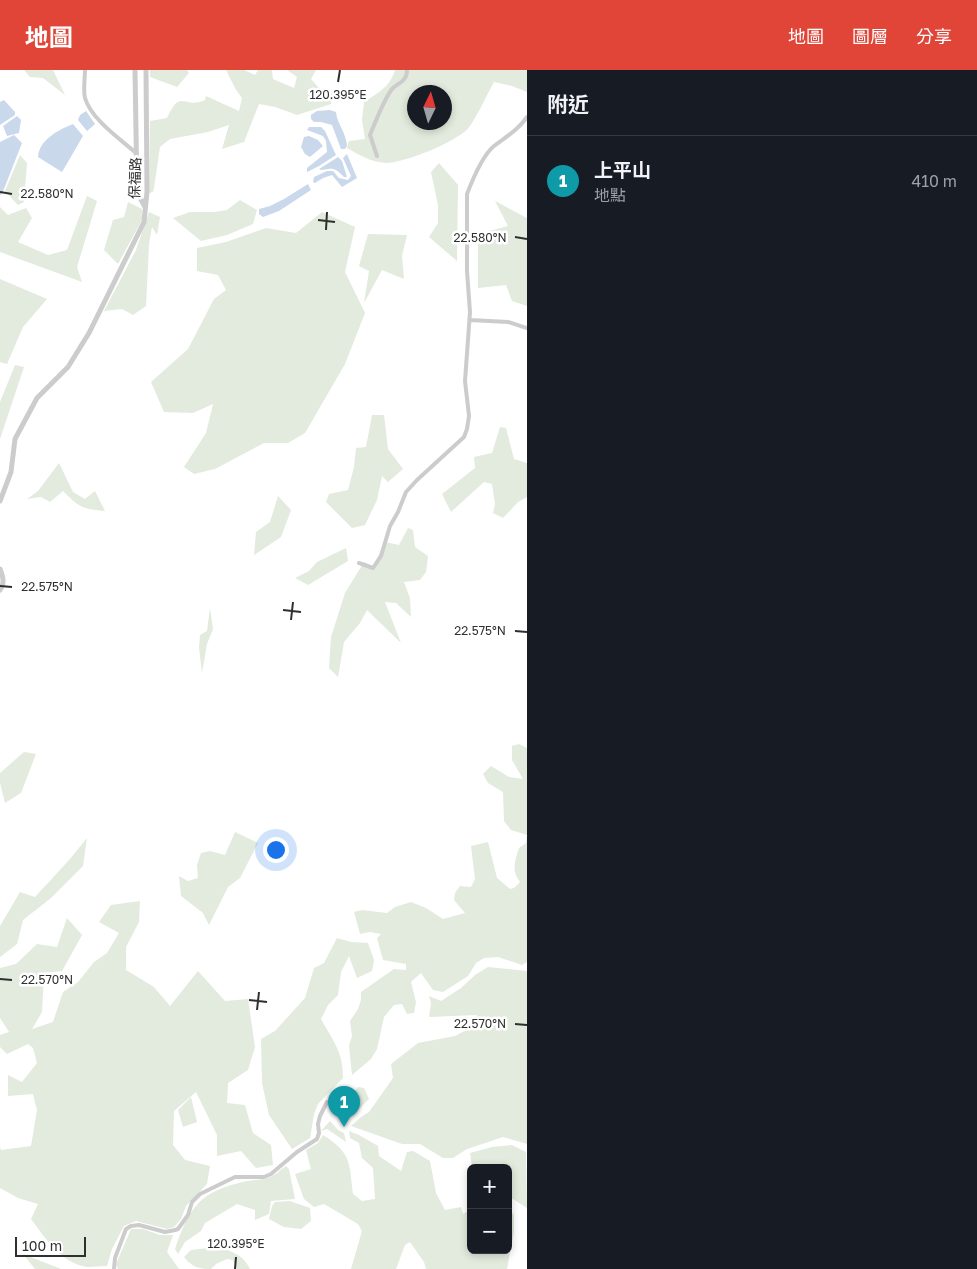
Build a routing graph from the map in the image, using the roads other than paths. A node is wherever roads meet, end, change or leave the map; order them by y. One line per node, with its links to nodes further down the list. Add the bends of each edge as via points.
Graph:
1 (85, 70): 6 (street, via 85,97 90,108)
2 (135, 70): 6 (street, 保福路)
3 (146, 70): 8 (street, 保福路, via 148,192)
4 (407, 70): 7 (street, via 403,82 393,88 370,135)
5 (527, 119): 9 (street, via 517,131 493,147 467,194)
6 (136, 153): 8 (street, 保福路, via 137,192)
7 (377, 156)
8 (145, 207): 11 (street, via 144,222 89,333 68,367 37,398 16,439 11,472)
9 (470, 320): 10 (street, via 508,322); 12 (street, via 465,381 469,416 466,434 406,492 377,564 373,568)
10 (527, 328)
11 (0, 501)
12 (359, 563)
13 (0, 569): 14 (street, via 3,576)
14 (0, 590)
15 (327, 1102): 16 (street, via 320,1116 317,1139 271,1174 235,1177 200,1194 192,1202 178,1229 165,1232 138,1224 126,1229)
16 (114, 1269)

